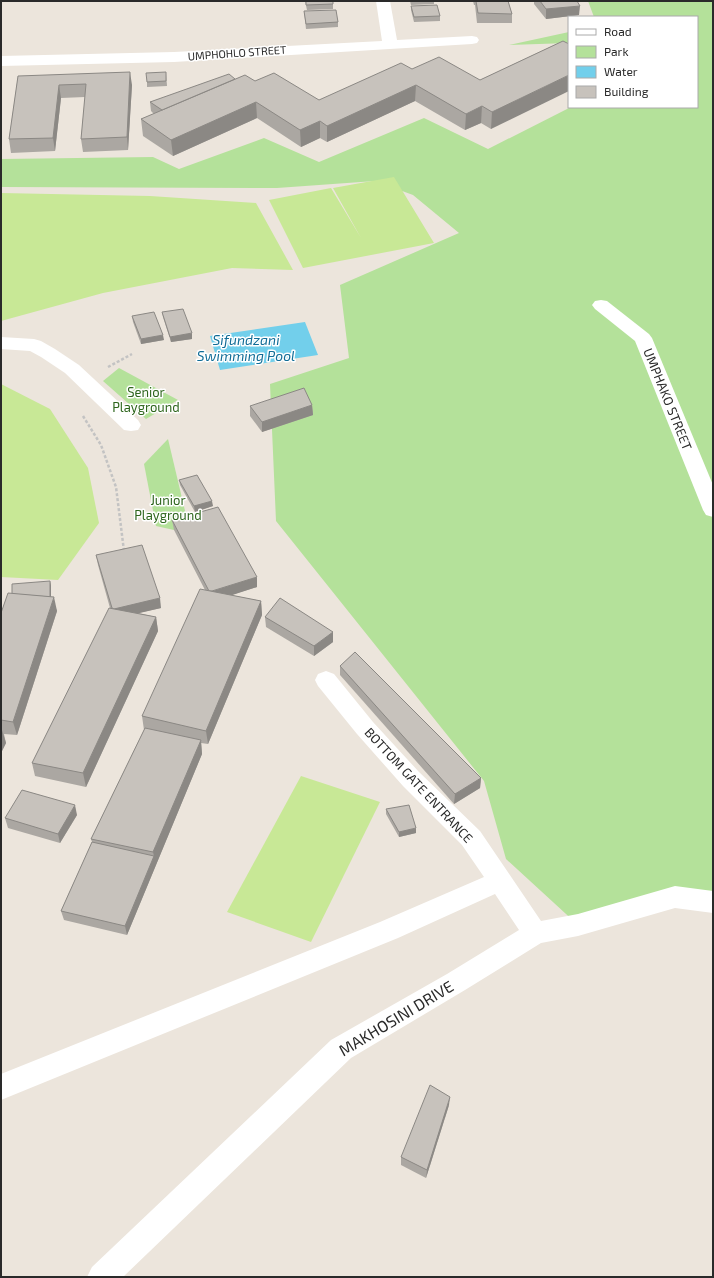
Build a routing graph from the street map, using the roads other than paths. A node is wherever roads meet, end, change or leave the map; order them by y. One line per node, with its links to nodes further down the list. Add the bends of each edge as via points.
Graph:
1 (383, 1): 3 (street)
2 (472, 40): 3 (street, UMPHOHLO STREET)
3 (390, 44): 4 (street, UMPHOHLO STREET, via 174,57)
4 (1, 61)
5 (601, 305): 8 (street, UMPHAKO STREET, via 643,338)
6 (1, 343): 7 (street, via 34,345 72,369)
7 (131, 425)
8 (713, 510)
9 (326, 680): 10 (street, BOTTOM GATE ENTRANCE, via 365,728 470,838)
10 (500, 881): 12 (street, BOTTOM GATE ENTRANCE); 13 (street, via 395,927)
11 (713, 902): 12 (street, MAKHOSINI DRIVE, via 675,897 578,925)
12 (535, 933): 14 (street, MAKHOSINI DRIVE, via 341,1049)
13 (1, 1087)
14 (102, 1277)

